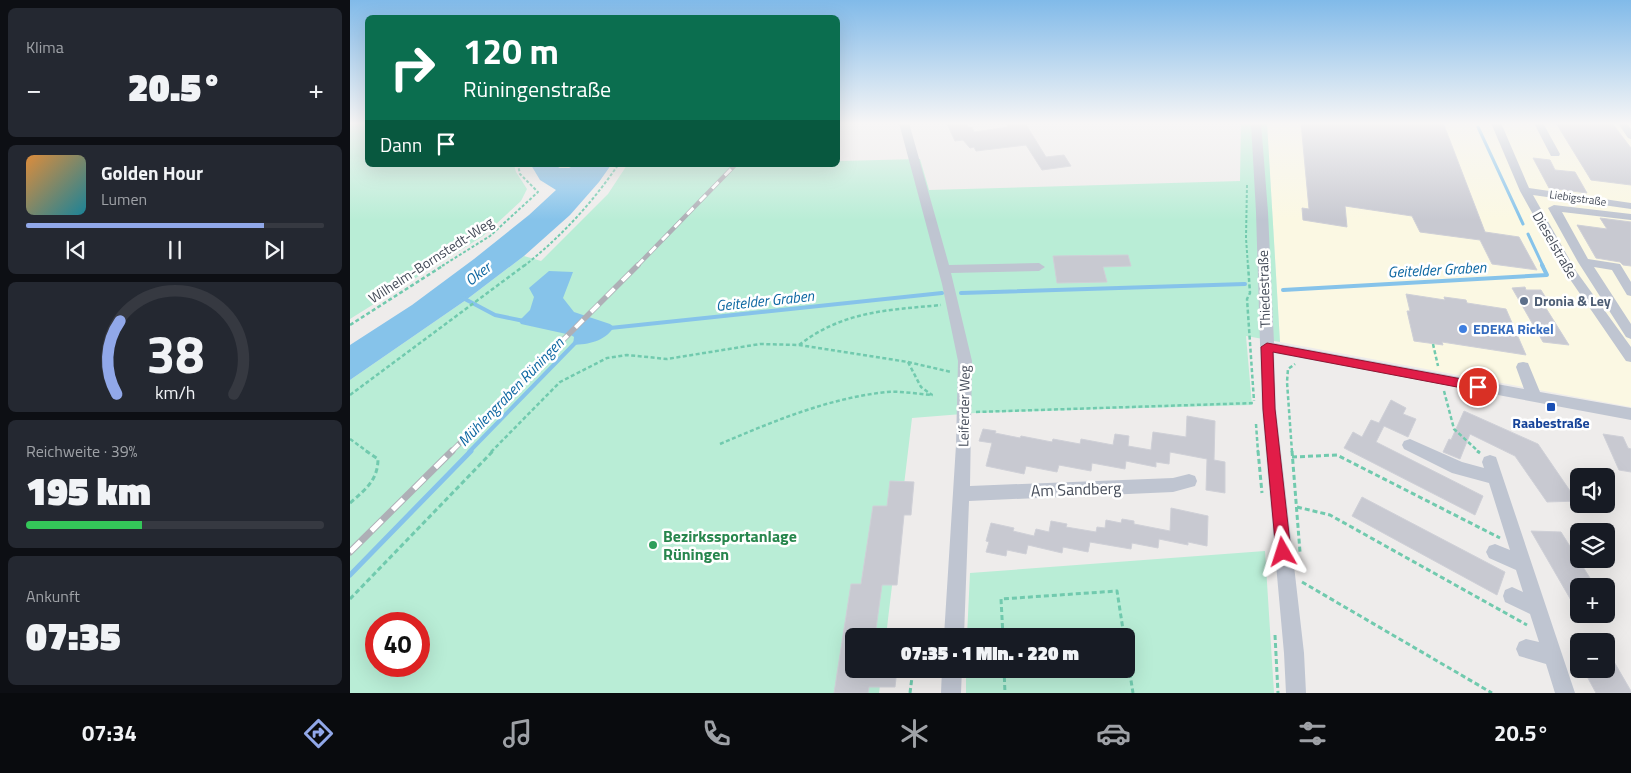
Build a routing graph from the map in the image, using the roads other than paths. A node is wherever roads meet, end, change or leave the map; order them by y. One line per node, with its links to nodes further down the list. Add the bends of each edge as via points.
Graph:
1 (913, 155): 11 (street, Leiferder Weg)
2 (1258, 155): 14 (street, Thiedestraße)
3 (1510, 155): 4 (street, Dieselstraße)
4 (1525, 191): 5 (street, Dieselstraße); 6 (street, Liebigstraße)
5 (1533, 206): 7 (street); 15 (street, Dieselstraße, via 1578,285)
6 (1631, 206)
7 (1554, 208): 8 (street); 9 (street)
8 (1631, 217)
9 (1584, 262): 12 (street, via 1616,267); 13 (street)
10 (1039, 267): 11 (street)
11 (944, 269): 21 (street, Leiferder Weg, via 963,345 966,376)
12 (1631, 292)
13 (1631, 334)
14 (1267, 347): 17 (street, via 1442,384); 31 (street, Thiedestraße, via 1269,409)
15 (1630, 356)
16 (1523, 367): 17 (street)
17 (1535, 397): 18 (street)
18 (1631, 414)
19 (1410, 445): 23 (street, via 1458,468 1493,470)
20 (1189, 481): 21 (street, Am Sandberg, via 1173,486)
21 (962, 494): 26 (street, Leiferder Weg)
22 (1495, 552): 23 (street)
23 (1522, 564): 25 (street)
24 (1512, 596): 25 (street)
25 (1536, 608): 28 (street)
26 (954, 628)
27 (1526, 649): 28 (street)
28 (1553, 656): 32 (street)
29 (952, 678): 30 (street)
30 (951, 693)
31 (1296, 693)
32 (1565, 693)

